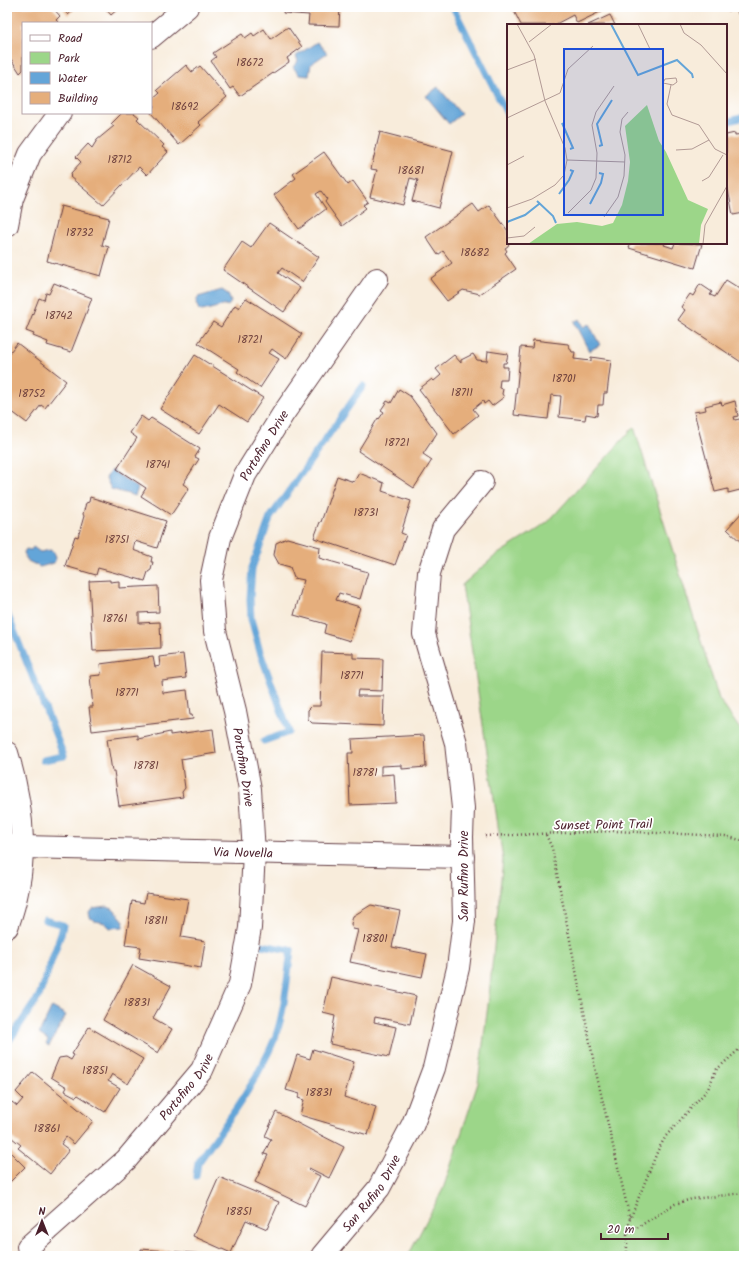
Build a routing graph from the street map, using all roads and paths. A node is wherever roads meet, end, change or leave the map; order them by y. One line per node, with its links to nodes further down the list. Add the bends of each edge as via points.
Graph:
1 (186, 7): 2 (street)
2 (152, 36)
3 (59, 114): 4 (street, via 30,154 12,199)
4 (7, 224)
5 (378, 279): 12 (street, Portofino Drive, via 245,475 220,538 211,580 215,631 235,711 250,789)
6 (482, 482): 11 (street, San Rufino Drive, via 443,529 429,573 424,634 456,743 463,808)
7 (7, 753): 10 (street, via 15,780)
8 (546, 835): 9 (path, Sunset Point Trail, via 615,831 725,836); 11 (path, Sunset Point Trail); 16 (path, via 552,848 595,1068)
9 (744, 841)
10 (23, 847): 12 (street, Via Novella); 13 (street, via 20,881)
11 (462, 847): 12 (street, Via Novella); 19 (street, San Rufino Drive, via 464,921 458,968 434,1068 413,1124 379,1188)
12 (254, 853): 18 (street, Portofino Drive, via 250,928 240,984 202,1070 126,1160)
13 (7, 927)
14 (744, 1045): 16 (path, via 716,1070 708,1088 666,1136)
15 (744, 1193): 17 (path, via 692,1199 675,1204)
16 (630, 1219): 17 (path)
17 (627, 1234): 20 (path)
18 (28, 1247)
19 (322, 1256)
20 (627, 1256)

